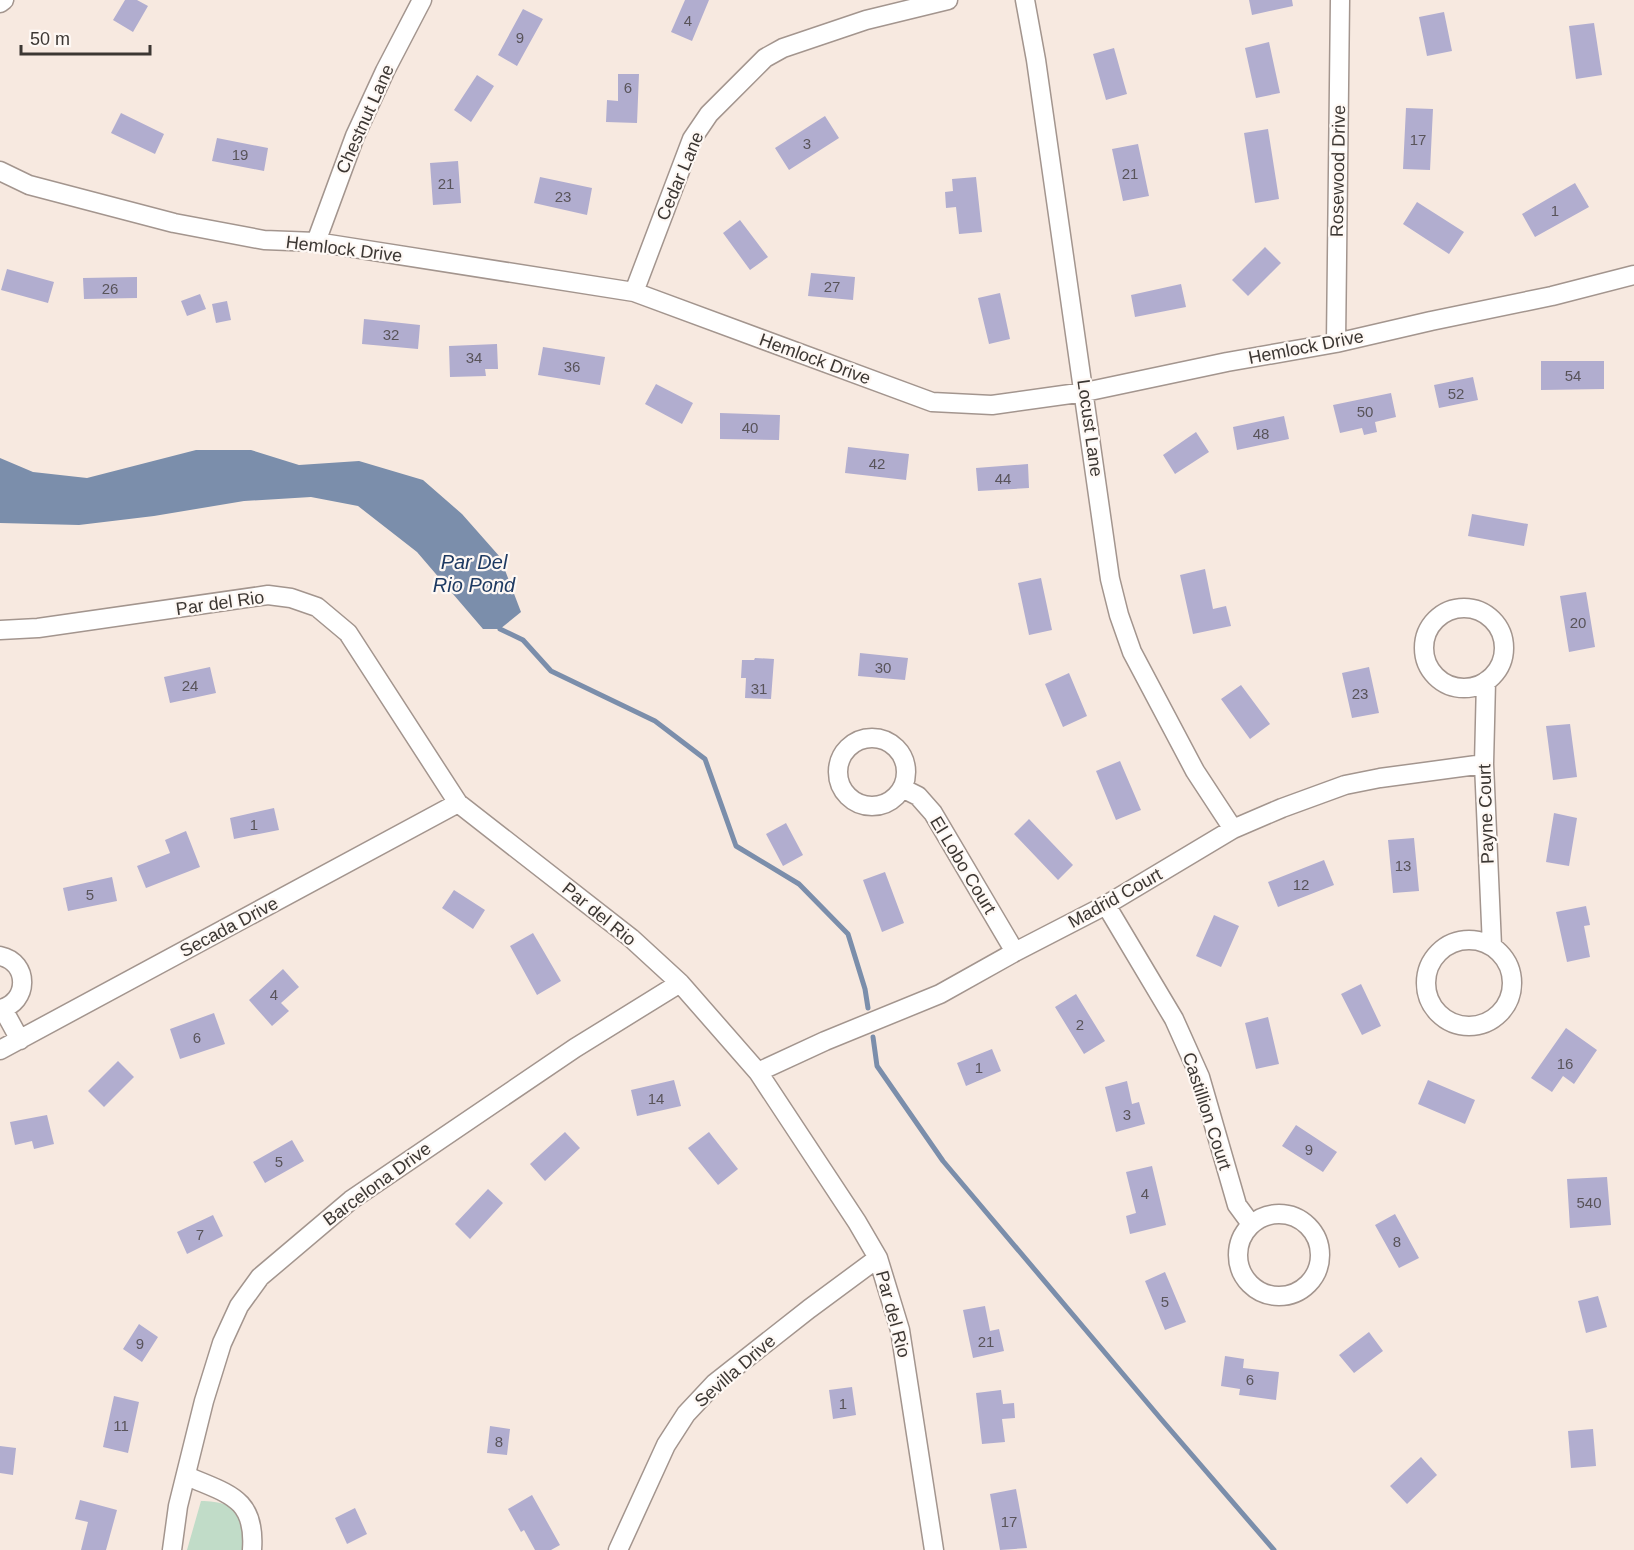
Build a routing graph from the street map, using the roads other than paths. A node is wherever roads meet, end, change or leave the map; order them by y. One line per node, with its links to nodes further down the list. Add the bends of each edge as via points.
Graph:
1 (4, 0): 6 (street)
2 (422, 0): 8 (street, Chestnut Lane, via 355,136)
3 (948, 0): 10 (street, Cedar Lane, via 866,20 783,48 765,58 709,114 692,140)
4 (1025, 0): 12 (street, Locust Lane)
5 (1340, 0): 11 (street, Rosewood Drive)
6 (0, 3)
7 (0, 171): 8 (street, Hemlock Drive, via 29,185 174,223 264,240)
8 (316, 242): 10 (street, Hemlock Drive)
9 (1634, 275): 11 (street, Hemlock Drive)
10 (634, 292): 12 (street, Hemlock Drive, via 932,402 992,405)
11 (1336, 343): 12 (street, Hemlock Drive)
12 (1085, 392): 18 (street, Locust Lane, via 1110,579 1119,615 1132,652 1196,771)
13 (0, 630): 17 (street, Par del Rio, via 268,595 291,598 317,608 348,633)
14 (1486, 681): 14 (street, via 1503,657 1498,627 1473,609 1453,609 1443,614 1425,639 1430,669 1455,687 1476,686); 15 (street, Payne Court)
15 (1484, 764): 18 (street, Madrid Court, via 1345,785); 20 (street, Payne Court)
16 (902, 788): 21 (street, El Lobo Court, via 918,796 933,813)
17 (458, 803): 23 (street, Par del Rio, via 631,938); 25 (street, Secada Drive)
18 (1233, 829): 19 (street, Madrid Court)
19 (1106, 905): 21 (street, Madrid Court); 28 (street, Castillion Court, via 1174,1019 1200,1077 1237,1205)
20 (1492, 946): 20 (street, via 1462,940 1443,948 1429,964 1427,995 1438,1013 1455,1024 1476,1025 1495,1017 1508,1001 1512,981 1506,961)
21 (1015, 952): 27 (street, Madrid Court, via 940,994)
22 (0, 956): 24 (street, via 16,964 23,984 13,1004)
23 (680, 983): 27 (street, Par del Rio); 30 (street, Barcelona Drive, via 575,1048 351,1200 260,1277 239,1306 222,1343)
24 (2, 1009): 25 (street)
25 (20, 1040): 26 (street, Secada Drive)
26 (0, 1050)
27 (758, 1072): 29 (street, Par del Rio)
28 (1251, 1224): 28 (street, via 1279,1213 1307,1225 1314,1233 1320,1252 1317,1272 1305,1287 1287,1296 1277,1296 1251,1286 1240,1269 1238,1250)
29 (878, 1258): 33 (street, Sevilla Drive, via 715,1383 686,1414 666,1445); 34 (street, Par del Rio, via 900,1329)
30 (187, 1476): 31 (street, Barcelona Drive); 32 (street, via 231,1496 243,1506 250,1518)
31 (172, 1550)
32 (252, 1550)
33 (618, 1550)
34 (934, 1550)

